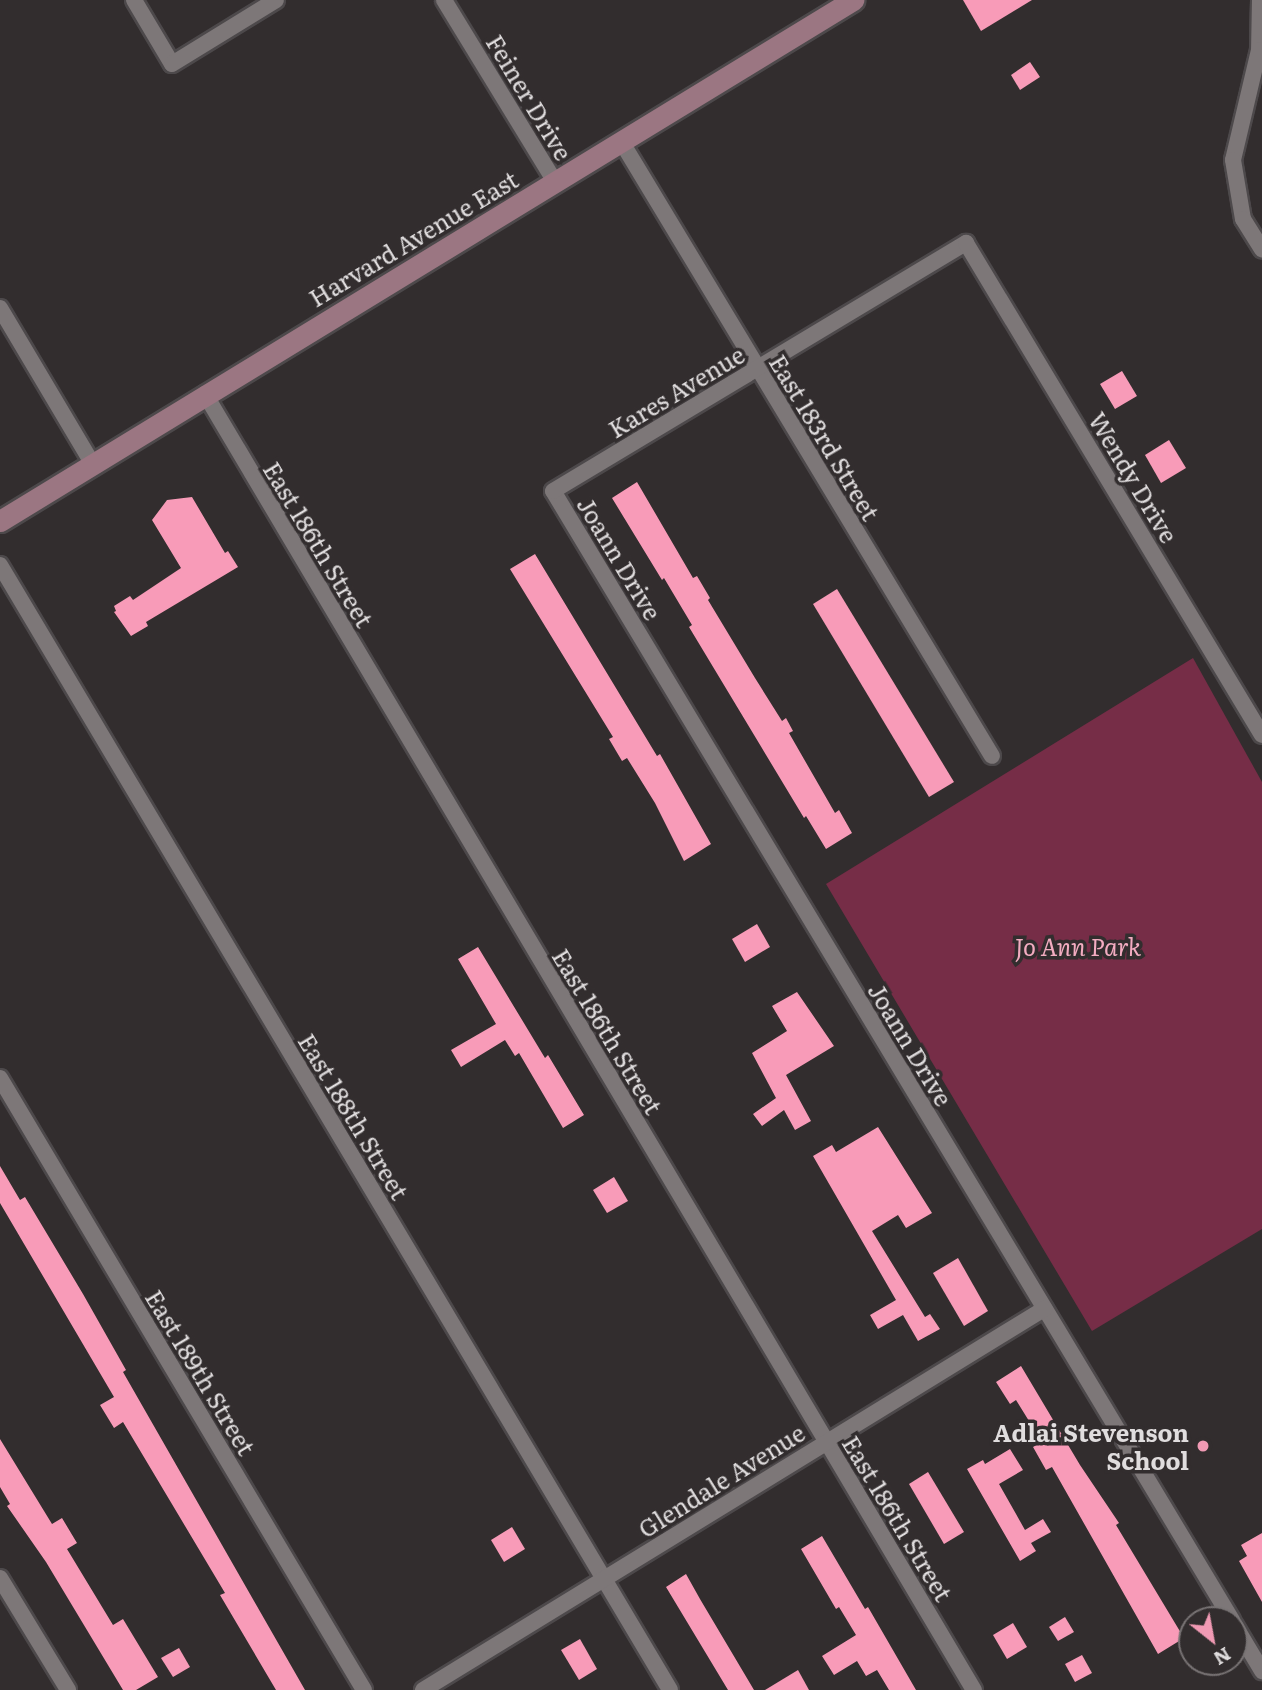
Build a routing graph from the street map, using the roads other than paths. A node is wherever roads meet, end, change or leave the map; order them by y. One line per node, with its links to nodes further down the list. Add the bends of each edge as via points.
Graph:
1 (134, 0): 2 (street, via 172,64)
2 (276, 0)
3 (444, 0): 8 (street, Feiner Drive)
4 (853, 0): 7 (main road, Harvard Avenue East)
5 (1260, 0): 6 (street)
6 (1260, 49): 10 (street, via 1233,160 1242,219)
7 (621, 141): 8 (main road, Harvard Avenue East); 12 (street, East 183rd Street)
8 (555, 182): 13 (main road, Harvard Avenue East)
9 (966, 243): 12 (street, Kares Avenue); 18 (street, Wendy Drive)
10 (1262, 250)
11 (0, 308): 14 (street)
12 (757, 368): 15 (street, Kares Avenue); 19 (street, East 183rd Street)
13 (205, 394): 14 (main road, Harvard Avenue East); 22 (street, East 186th Street)
14 (92, 463): 16 (main road, Harvard Avenue East)
15 (553, 491): 21 (street, Joann Drive)
16 (0, 521)
17 (0, 565): 24 (street, East 188th Street)
18 (1262, 736)
19 (992, 756)
20 (0, 1078): 29 (street, East 189th Street)
21 (1044, 1310): 22 (street, Glendale Avenue); 25 (street, Joann Drive)
22 (825, 1441): 24 (street, Glendale Avenue); 32 (street, East 186th Street)
23 (0, 1578): 28 (street)
24 (604, 1581): 30 (street, Glendale Avenue); 31 (street, East 188th Street)
25 (1223, 1606)
26 (1248, 1647): 27 (street, Joann Drive)
27 (1262, 1671)
28 (68, 1690)
29 (364, 1690)
30 (423, 1690)
31 (670, 1690)
32 (974, 1690)

